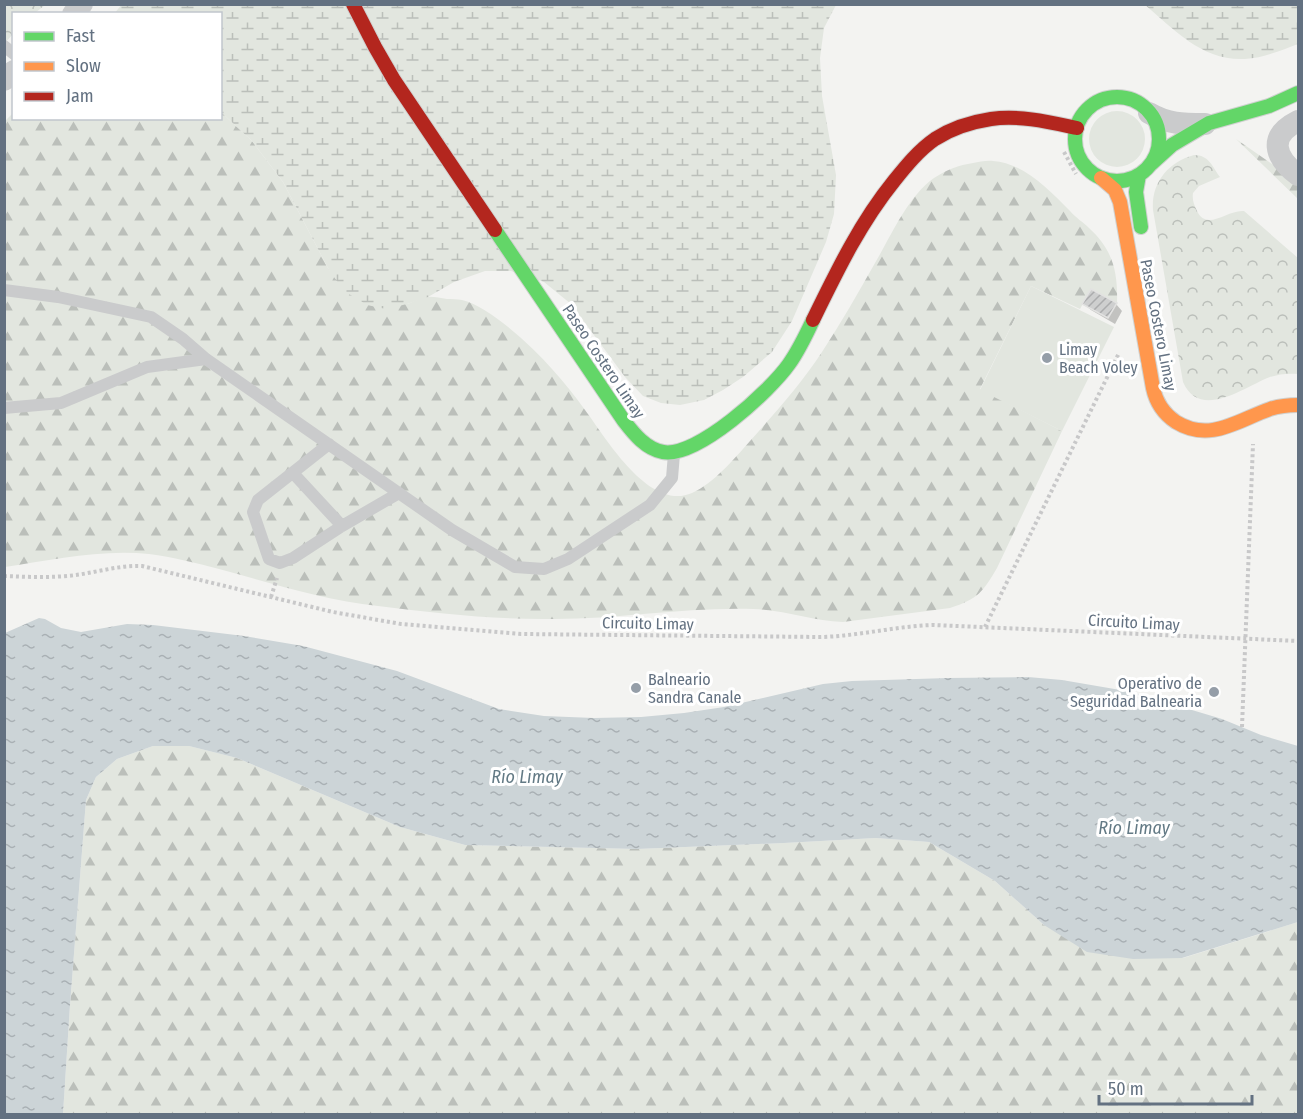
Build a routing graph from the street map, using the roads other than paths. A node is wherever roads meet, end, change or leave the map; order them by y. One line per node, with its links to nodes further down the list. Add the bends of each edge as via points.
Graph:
1 (353, 4): 17 (street, Paseo Costero Limay, via 394,80 624,421 650,448)
2 (1299, 93): 5 (street)
3 (1149, 112): 5 (street, via 1175,123); 6 (street, via 1126,98 1112,98 1088,109); 7 (street, via 1158,138)
4 (1299, 121): 9 (street, via 1282,132 1278,145 1287,166)
5 (1209, 123): 7 (street, via 1172,145)
6 (1077, 128): 10 (street, Paseo Costero Limay, via 1080,160); 17 (street, via 1031,119 990,119 951,130 928,144 893,182 864,223 789,366 757,401 698,444)
7 (1150, 164): 8 (street)
8 (1139, 175): 10 (street, via 1124,181); 11 (street, Paseo Costero Limay, via 1136,200)
9 (1299, 175)
10 (1101, 178): 14 (street, Paseo Costero Limay, via 1115,190 1120,202 1153,388 1157,402 1168,416 1182,426 1217,430 1283,406)
11 (1143, 242)
12 (4, 290): 13 (lane, via 151,317)
13 (206, 359): 15 (lane, via 147,367 61,403); 16 (lane)
14 (1299, 405)
15 (4, 408)
16 (329, 444): 18 (lane); 19 (lane)
17 (674, 453): 19 (lane, via 672,478 650,505 568,559 544,569 515,567)
18 (292, 473): 20 (lane); 20 (lane, via 258,500 253,512 269,560 280,563 293,558)
19 (399, 493): 20 (lane)
20 (342, 526)

